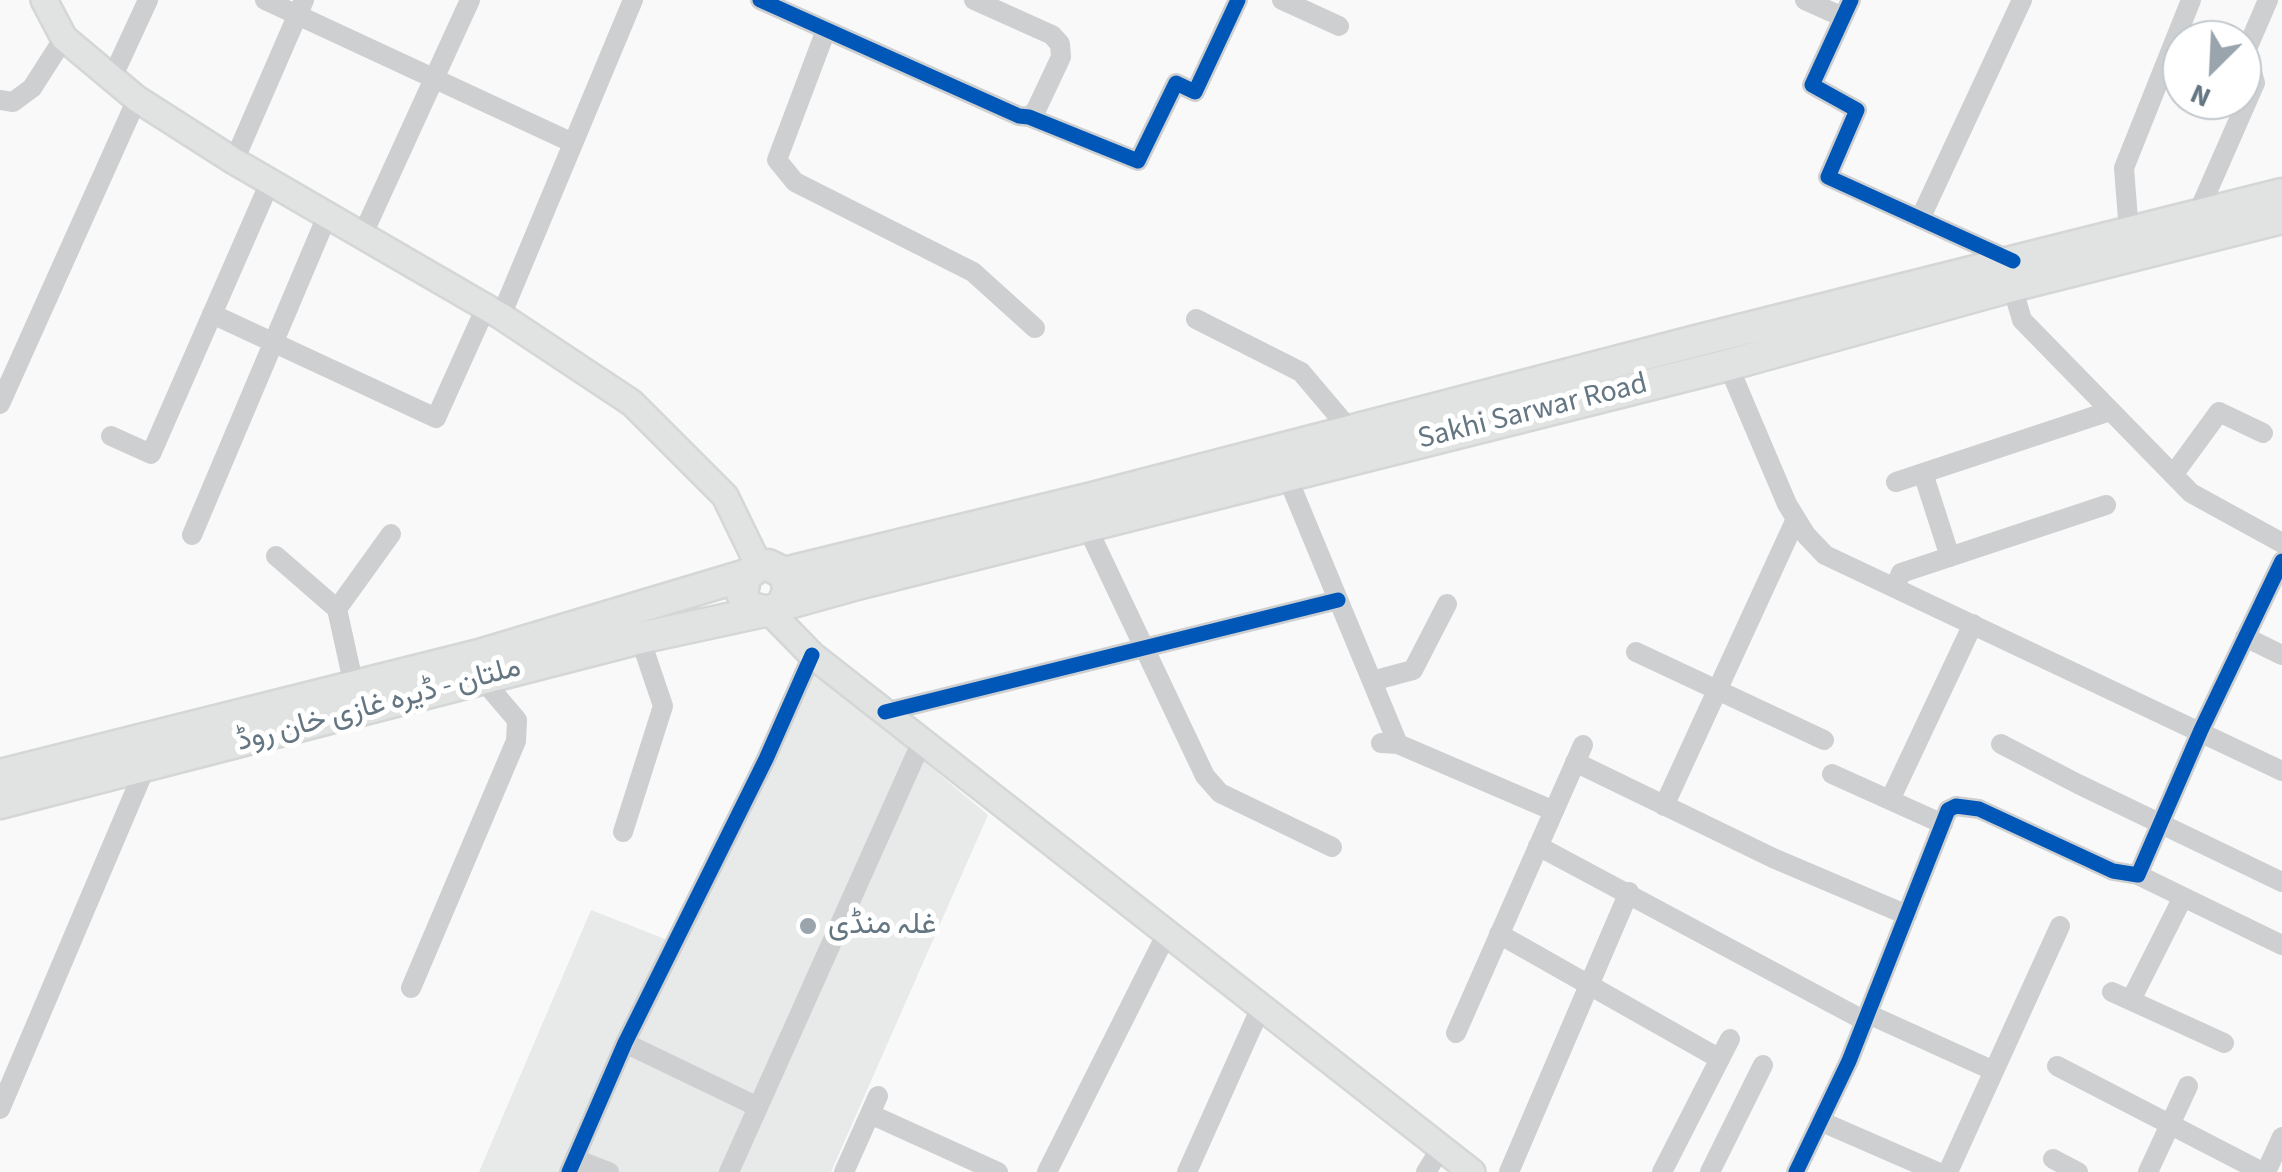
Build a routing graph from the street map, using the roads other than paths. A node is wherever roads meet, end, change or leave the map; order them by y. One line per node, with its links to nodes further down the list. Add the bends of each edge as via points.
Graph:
1 (44, 0): 18 (main road)
2 (148, 0): 19 (street)
3 (265, 0): 14 (street)
4 (470, 0): 20 (street)
5 (633, 0): 24 (street)
6 (760, 0): 17 (street)
7 (974, 0): 23 (street, via 1060,44 1060,57)
8 (1238, 0): 23 (street, via 1195,92 1176,82 1138,161)
9 (1282, 0): 16 (street)
10 (1806, 0): 15 (street)
11 (2022, 0): 31 (street)
12 (2191, 0): 32 (street, via 2124,168)
13 (2268, 0): 29 (street, via 2246,51 2255,83)
14 (300, 7): 20 (street); 25 (street)
15 (1847, 9): 31 (street, via 1812,85 1857,110 1828,177)
16 (1339, 26)
17 (826, 30): 23 (street); 38 (street, via 777,160 795,182 974,272)
18 (64, 38): 19 (main road); 22 (street, via 32,88 13,102)
19 (112, 78): 21 (main road)
20 (434, 78): 24 (street); 33 (street)
21 (137, 99): 25 (main road); 41 (street)
22 (0, 100)
23 (1029, 117)
24 (573, 143): 35 (street)
25 (234, 161): 26 (main road)
26 (270, 182): 28 (main road); 36 (street)
27 (2282, 194): 29 (highway, Sakhi Sarwar Road)
28 (328, 216): 33 (main road); 39 (street)
29 (2197, 216): 32 (highway, Sakhi Sarwar Road)
30 (2282, 218): 34 (highway, Sakhi Sarwar Road)
31 (1920, 219): 34 (street)
32 (2129, 232): 34 (highway, Sakhi Sarwar Road)
33 (362, 236): 35 (main road)
34 (2012, 274): 40 (highway, Sakhi Sarwar Road); 42 (street, via 2022,320); 43 (highway, Sakhi Sarwar Road)
35 (494, 312): 39 (street, via 436,418); 59 (main road, via 632,403 725,496)
36 (212, 314): 39 (street); 45 (street, via 151,454)
37 (1196, 320): 43 (street, via 1301,372)
38 (1035, 328)
39 (274, 342): 54 (street)
40 (1728, 365): 47 (highway, Sakhi Sarwar Road); 51 (street)
41 (0, 404)
42 (2110, 411): 46 (street); 48 (street)
43 (1350, 431): 59 (highway, Sakhi Sarwar Road, via 1092,498)
44 (2263, 433): 48 (street, via 2218,412)
45 (112, 436)
46 (1924, 473): 49 (street); 57 (street)
47 (1286, 474): 52 (highway, Sakhi Sarwar Road); 61 (street)
48 (2173, 475): 55 (street, via 2191,493)
49 (1896, 482)
50 (2106, 505): 57 (street)
51 (1796, 520): 60 (street, via 1825,555); 75 (street)
52 (1086, 524): 64 (highway, Sakhi Sarwar Road); 68 (street)
53 (391, 534): 63 (street)
54 (192, 535)
55 (2282, 543)
56 (276, 556): 63 (street)
57 (1950, 557): 60 (street, via 1901,573)
58 (2282, 560): 66 (street)
59 (763, 571): 64 (highway, via 789,590); 64 (highway, via 742,584 746,601); 74 (highway, ملتان - ڈیرہ غازی خان روڈ)
60 (1895, 588): 65 (street)
61 (1338, 600): 68 (street); 73 (street)
62 (1447, 604): 73 (street, via 1413,670)
63 (337, 609): 74 (street)
64 (771, 610): 67 (highway, ملتان - ڈیرہ غازی خان روڈ); 70 (main road)
65 (1972, 624): 77 (street); 85 (street)
66 (2245, 637): 71 (street); 77 (street)
67 (640, 638): 72 (highway, ملتان - ڈیرہ غازی خان روڈ); 91 (street, via 663,706)
68 (1144, 648): 76 (street); 93 (street, via 1205,776 1220,792)
69 (1636, 652): 75 (street)
70 (812, 655): 76 (main road); 109 (street)
71 (2282, 655)
72 (482, 679): 81 (highway, ملتان - ڈیرہ غازی خان روڈ); 104 (street, via 517,720 516,741)
73 (1372, 681): 88 (street, via 1389,743)
74 (354, 686): 84 (highway, ملتان - ڈیرہ غازی خان روڈ)
75 (1718, 690): 78 (street); 87 (street)
76 (885, 712): 79 (main road)
77 (2201, 730): 82 (street); 89 (street)
78 (1824, 740)
79 (922, 742): 100 (main road); 116 (street)
80 (2001, 744): 89 (street)
81 (146, 766): 86 (highway, ملتان - ڈیرہ غازی خان روڈ); 117 (street)
82 (2282, 771)
83 (1832, 774): 85 (street)
84 (0, 775)
85 (1890, 800): 90 (street)
86 (0, 803)
87 (1664, 806): 88 (street, via 1579,754); 98 (street)
88 (1554, 811): 92 (street)
89 (2161, 822): 94 (street); 95 (street)
90 (1944, 824): 94 (street, via 1956,806 1979,809 2112,871); 98 (street)
91 (623, 832)
92 (1538, 846): 96 (street); 101 (street)
93 (1332, 847)
94 (2138, 875): 97 (street)
95 (2282, 882)
96 (1630, 892): 103 (street); 106 (street)
97 (2183, 897): 102 (street); 110 (street, via 2122,996)
98 (1907, 915): 106 (street)
99 (2060, 926): 114 (street)
100 (1167, 933): 105 (main road); 128 (street)
101 (1499, 934): 103 (street); 107 (street)
102 (2282, 946)
103 (1588, 987): 111 (street); 132 (street)
104 (411, 988)
105 (1261, 1007): 121 (main road); 129 (street)
106 (1866, 1018): 114 (street); 118 (street)
107 (1456, 1033)
108 (1730, 1039): 111 (street)
109 (625, 1043): 116 (street); 123 (street)
110 (2224, 1043)
111 (1720, 1059): 133 (street)
112 (1763, 1064): 134 (street)
113 (2057, 1066): 119 (street)
114 (1994, 1071): 137 (street)
115 (2188, 1086): 119 (street)
116 (758, 1107): 125 (street)
117 (0, 1109)
118 (1820, 1121): 135 (street); 136 (street)
119 (2169, 1126): 139 (street); 140 (street)
120 (2282, 1137): 140 (street)
121 (1441, 1148): 130 (street); 131 (main road)
122 (2053, 1159): 138 (street)
123 (572, 1165): 124 (street)
124 (608, 1172)
125 (729, 1172)
126 (844, 1172): 127 (street, via 874,1105)
127 (998, 1172)
128 (1047, 1172)
129 (1187, 1172)
130 (1426, 1172)
131 (1472, 1172)
132 (1509, 1172)
133 (1662, 1172)
134 (1710, 1172)
135 (1796, 1172)
136 (1937, 1172)
137 (1948, 1172)
138 (2078, 1172)
139 (2148, 1172)
140 (2264, 1172)

